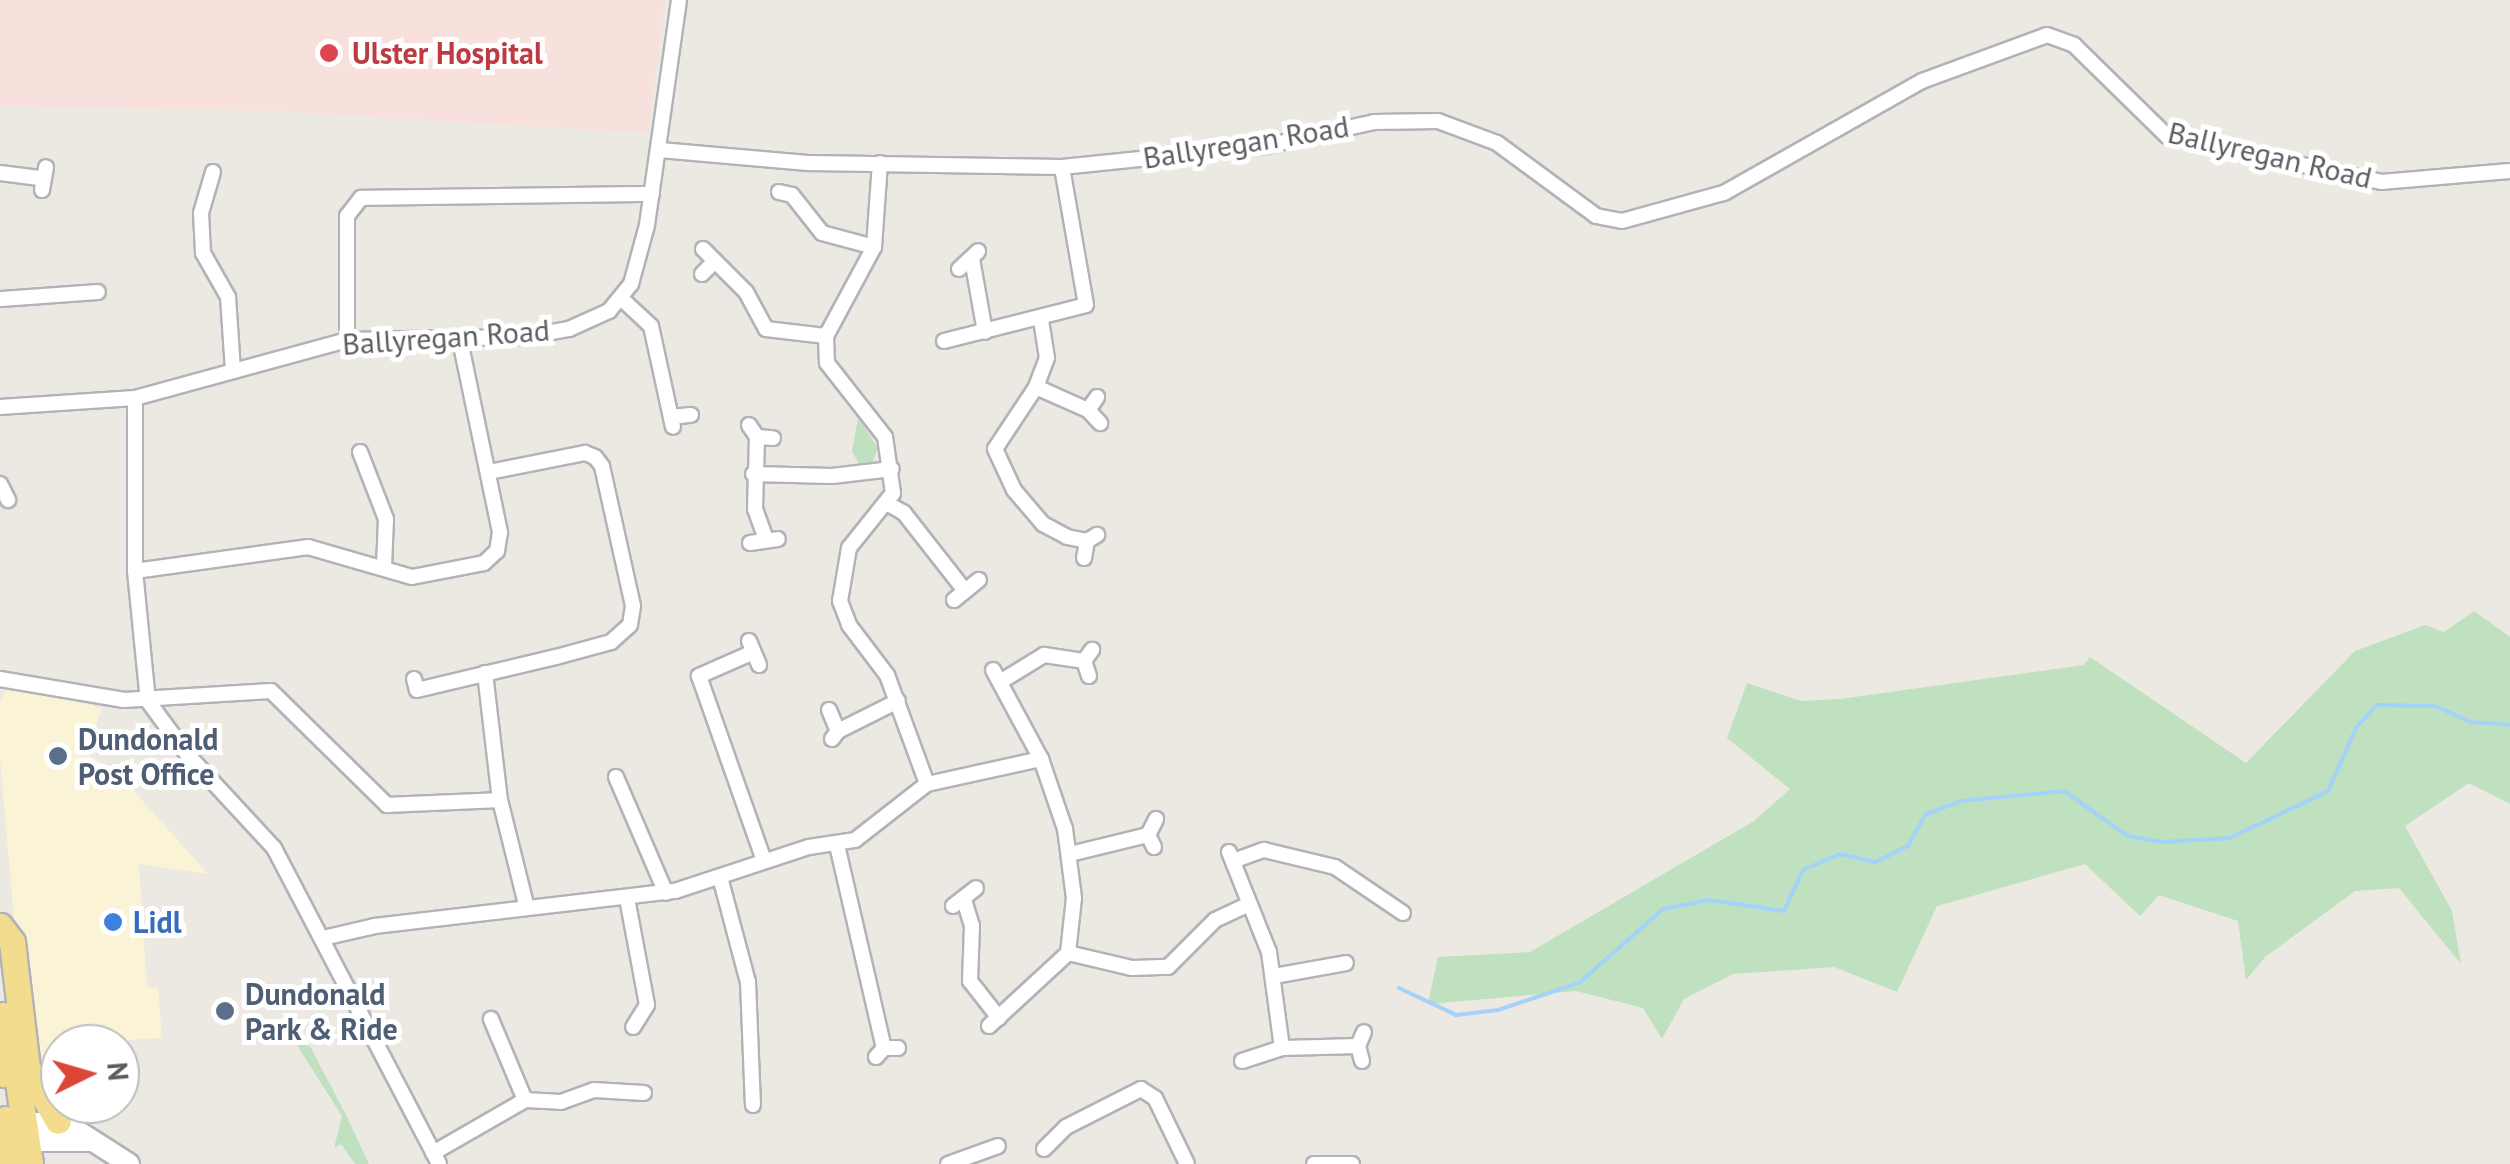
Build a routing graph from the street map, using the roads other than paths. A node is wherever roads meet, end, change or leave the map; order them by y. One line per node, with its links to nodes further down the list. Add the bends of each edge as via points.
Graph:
1 (680, 0): 2 (street)
2 (660, 150): 3 (street, Ballyregan Road); 10 (street)
3 (880, 163): 4 (street, Ballyregan Road); 11 (street)
4 (1062, 167): 5 (street, Ballyregan Road, via 1266,146 1374,122 1438,121 1518,155 1596,216 1637,220 1724,193 1922,81 2047,35 2074,44 2167,136 2381,182); 19 (street, via 1086,306)
5 (2510, 171)
6 (213, 172): 25 (street, via 201,214 203,253 228,297)
7 (0, 173): 8 (street)
8 (43, 178)
9 (790, 191): 11 (street, via 822,233)
10 (652, 194): 18 (street); 23 (street, via 361,198 346,216)
11 (874, 247): 22 (street)
12 (703, 250): 14 (street)
13 (969, 260): 20 (street)
14 (714, 262): 15 (street); 22 (street, via 746,292 766,329)
15 (702, 274)
16 (98, 292): 17 (street)
17 (0, 299)
18 (623, 300): 21 (street, Ballyregan Road, via 569,329); 29 (street, via 650,326 672,422)
19 (1041, 320): 20 (street); 26 (street, via 1046,358)
20 (985, 332): 24 (street)
21 (459, 336): 23 (street, Ballyregan Road); 34 (street)
22 (826, 336): 33 (street, via 827,363 885,438)
23 (347, 340): 25 (street, Ballyregan Road)
24 (944, 341)
25 (234, 371): 27 (street, Ballyregan Road)
26 (1036, 387): 30 (street, via 1092,403); 40 (street, via 995,449 1014,490 1044,524 1092,538)
27 (135, 398): 28 (street, Ballyregan Road); 42 (street)
28 (0, 408)
29 (691, 415)
30 (1100, 424)
31 (760, 434): 35 (street)
32 (360, 452): 41 (street, via 386,519)
33 (892, 469): 35 (street); 38 (street)
34 (488, 472): 41 (street, via 500,532 492,558 421,576); 46 (street, via 595,456 633,612 627,630 610,642)
35 (753, 474): 39 (street)
36 (0, 484): 37 (street)
37 (8, 500)
38 (888, 504): 43 (street, via 904,513 958,593); 50 (street, via 849,548 839,578 849,625)
39 (764, 540)
40 (1084, 558)
41 (384, 567): 42 (street, via 308,547)
42 (135, 571): 49 (street)
43 (979, 580)
44 (752, 653): 59 (street, via 699,676)
45 (1088, 662): 52 (street, via 1044,655 996,676)
46 (486, 673): 48 (street, via 417,690); 55 (street)
47 (0, 678): 49 (street)
48 (414, 678)
49 (148, 701): 55 (street, via 271,691 386,806); 68 (street, via 186,754 274,848)
50 (898, 701): 51 (street, via 835,735); 54 (street)
51 (829, 710)
52 (1040, 760): 54 (street); 58 (street)
53 (616, 776): 62 (street)
54 (927, 784): 57 (street, via 873,830)
55 (500, 800): 66 (street)
56 (1156, 820): 58 (street, via 1151,841)
57 (837, 844): 59 (street); 77 (street)
58 (1070, 854): 69 (street)
59 (764, 861): 60 (street)
60 (720, 877): 62 (street); 82 (street, via 748,982)
61 (976, 888): 69 (street, via 959,905 972,926 970,981 994,1022)
62 (666, 892): 63 (street)
63 (627, 898): 66 (street); 74 (street, via 646,1005)
64 (1400, 902): 65 (street, via 1365,890 1336,866 1278,852 1231,857)
65 (1250, 904): 69 (street, via 1215,920 1168,967 1132,968); 72 (street)
66 (527, 908): 68 (street)
67 (0, 926): 79 (highway, via 12,942 27,1067)
68 (322, 938): 90 (street)
69 (1068, 953)
70 (1346, 963): 72 (street)
71 (0, 968): 85 (highway)
72 (1274, 976): 76 (street)
73 (489, 1014): 81 (street)
74 (634, 1026)
75 (1362, 1046): 76 (street)
76 (1282, 1048): 78 (street)
77 (886, 1051)
78 (1242, 1062)
79 (40, 1090)
80 (644, 1093): 81 (street, via 594,1090 561,1102)
81 (526, 1100): 90 (street)
82 (753, 1105)
83 (51, 1124): 85 (street)
84 (63, 1124): 86 (street)
85 (13, 1140): 86 (street)
86 (94, 1141): 91 (street)
87 (1351, 1146): 95 (street)
88 (1044, 1149): 93 (street, via 1066,1128 1141,1089 1155,1098)
89 (991, 1154): 92 (street)
90 (436, 1158)
91 (129, 1164)
92 (948, 1164)
93 (1187, 1164)
94 (1314, 1164): 95 (street)
95 (1350, 1164)

